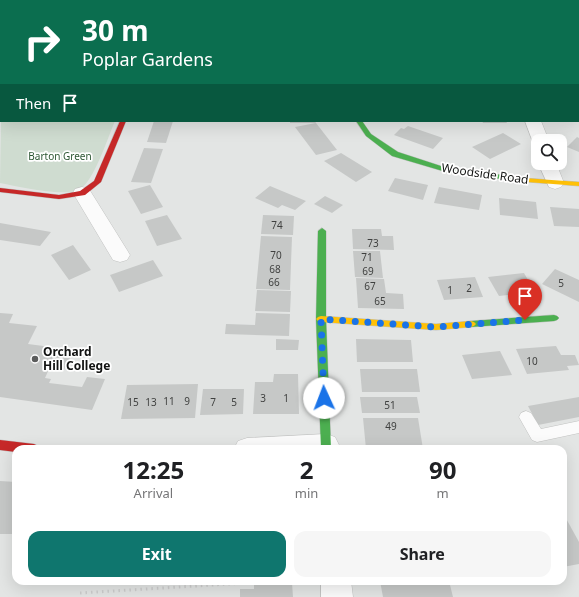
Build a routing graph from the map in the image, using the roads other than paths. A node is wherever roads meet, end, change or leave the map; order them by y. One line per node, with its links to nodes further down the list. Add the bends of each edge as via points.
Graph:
1 (123, 122): 9 (street, via 97,182)
2 (361, 122): 6 (street, Woodside Road, via 368,135 395,154 446,170)
3 (532, 122): 4 (street)
4 (537, 134)
5 (550, 170): 6 (street)
6 (554, 183): 7 (street, Woodside Road)
7 (579, 184)
8 (0, 190): 9 (street, via 59,197)
9 (82, 193): 11 (street)
10 (322, 231): 13 (street)
11 (120, 255)
12 (554, 318): 13 (street, via 436,327)
13 (321, 319): 17 (street)
14 (526, 417): 15 (lane, via 537,436)
15 (579, 428)
16 (0, 445): 18 (street)
17 (326, 445)
18 (12, 446)
19 (336, 585): 20 (street)
20 (337, 597)

